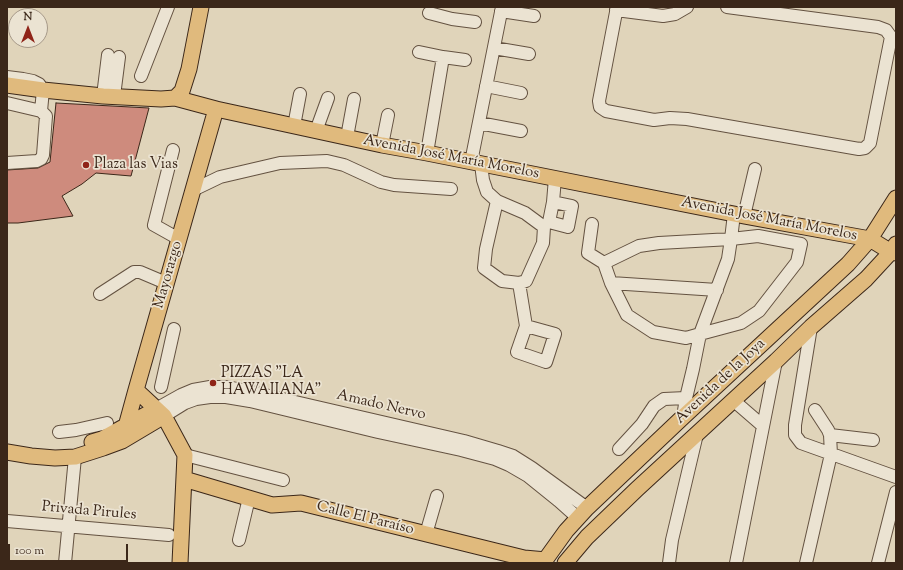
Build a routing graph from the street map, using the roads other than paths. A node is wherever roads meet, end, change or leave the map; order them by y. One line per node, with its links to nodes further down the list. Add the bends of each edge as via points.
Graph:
1 (168, 7): 18 (street)
2 (201, 7): 26 (main road, via 189,69 182,91)
3 (687, 7): 5 (street, via 675,14 663,16)
4 (728, 7): 6 (street)
5 (616, 8): 6 (street, via 599,101 600,108 654,120 688,119 859,149 866,148 870,143 890,37 886,30)
6 (741, 8)
7 (502, 9): 10 (street); 12 (street)
8 (429, 13): 9 (street)
9 (453, 13): 11 (street)
10 (534, 16)
11 (475, 22)
12 (494, 48): 14 (street); 21 (street)
13 (419, 52): 16 (street)
14 (529, 54)
15 (114, 56): 25 (street)
16 (443, 57): 17 (street); 40 (street)
17 (465, 60)
18 (141, 76)
19 (7, 77): 22 (street, via 33,81)
20 (7, 85): 22 (main road, Avenida José María Morelos)
21 (486, 86): 23 (street); 33 (street)
22 (43, 90): 25 (main road, Avenida José María Morelos); 31 (street)
23 (521, 93)
24 (300, 94): 34 (street)
25 (108, 96): 26 (main road, Avenida José María Morelos)
26 (175, 98): 30 (main road, Avenida José María Morelos)
27 (328, 98): 35 (street)
28 (354, 99): 37 (street)
29 (7, 103): 31 (street)
30 (216, 108): 34 (main road, Avenida José María Morelos); 46 (main road, Mayorazgo)
31 (41, 111): 41 (street, via 46,116 43,155 37,161)
32 (388, 115): 38 (street)
33 (479, 123): 36 (street); 42 (street)
34 (294, 126): 35 (main road, Avenida José María Morelos)
35 (316, 131): 37 (main road, Avenida José María Morelos)
36 (522, 131)
37 (347, 137): 38 (main road, Avenida José María Morelos)
38 (382, 145): 40 (main road, Avenida José María Morelos)
39 (173, 150): 52 (street, via 154,225)
40 (426, 152): 42 (main road, Avenida José María Morelos)
41 (7, 163)
42 (476, 163): 44 (main road, Avenida José María Morelos); 48 (street, via 487,192)
43 (755, 169): 50 (street)
44 (555, 178): 49 (street); 50 (main road, Avenida José María Morelos)
45 (451, 189): 46 (street, via 380,182 327,160 280,163 220,177)
46 (193, 190): 52 (main road, Mayorazgo)
47 (896, 198): 54 (main road, Avenida de la Joya)
48 (497, 202): 58 (street, via 484,268 502,281); 58 (street, via 525,213 544,227 543,244 526,281)
49 (553, 202)
50 (739, 215): 53 (street); 54 (main road, Avenida José María Morelos)
51 (592, 224): 56 (street, via 588,253)
52 (179, 239): 57 (main road, Mayorazgo)
53 (731, 239): 56 (street, via 639,246); 60 (street, via 728,259); 65 (street, via 758,236 801,244 797,262 759,311 741,323)
54 (870, 239): 55 (main road, Avenida José María Morelos); 73 (main road, Avenida de la Joya, via 848,264)
55 (895, 250): 63 (main road, Avenida de la Joya)
56 (604, 263): 59 (street)
57 (166, 283): 61 (street, via 134,272); 68 (main road, Mayorazgo)
58 (519, 283): 62 (street)
59 (611, 283): 60 (street); 65 (street, via 627,315 653,332 686,338)
60 (717, 290): 65 (street)
61 (100, 294)
62 (526, 326)
63 (811, 327): 66 (main road, Avenida de la Joya); 85 (street, via 795,435 801,443)
64 (174, 329): 67 (street)
65 (700, 334): 69 (street)
66 (776, 361): 70 (main road, Avenida de la Joya); 76 (street)
67 (161, 387)
68 (136, 390): 72 (main road); 75 (main road, Mayorazgo)
69 (686, 398): 73 (street); 83 (street, via 664,399 654,406 642,424)
70 (733, 400): 76 (street); 78 (main road, Avenida de la Joya)
71 (815, 410): 79 (street)
72 (160, 412): 75 (main road); 81 (main road); 86 (main road); 94 (street, Amado Nervo, via 196,399 210,396 226,397 461,450 509,465)
73 (683, 417): 94 (main road, Avenida de la Joya)
74 (107, 423): 77 (street)
75 (126, 426): 81 (main road, Mayorazgo); 82 (main road, via 102,439 64,448 33,447)
76 (763, 426): 105 (street)
77 (59, 432)
78 (697, 434): 103 (main road, Avenida de la Joya, via 587,537); 104 (street)
79 (830, 435): 80 (street); 85 (street)
80 (873, 440)
81 (122, 441): 87 (main road)
82 (7, 442)
83 (619, 449)
84 (7, 452): 87 (main road, via 55,458)
85 (831, 454): 88 (street); 106 (street)
86 (185, 455): 89 (main road); 90 (street)
87 (75, 456): 96 (street)
88 (896, 477)
89 (184, 479): 93 (main road, Calle El Paraíso); 102 (main road)
90 (283, 480)
91 (896, 492): 107 (street)
92 (437, 496): 97 (street)
93 (249, 498): 97 (main road, Calle El Paraíso, via 272,505 301,503); 99 (street)
94 (582, 513): 100 (main road, Avenida de la Joya)
95 (7, 521): 96 (street, Privada Pirules)
96 (68, 527): 98 (street, Privada Pirules); 101 (street)
97 (426, 534): 100 (main road, Calle El Paraíso)
98 (169, 535)
99 (239, 540)
100 (544, 561)
101 (65, 563)
102 (180, 563)
103 (565, 563)
104 (669, 563)
105 (736, 563)
106 (806, 563)
107 (878, 563)

